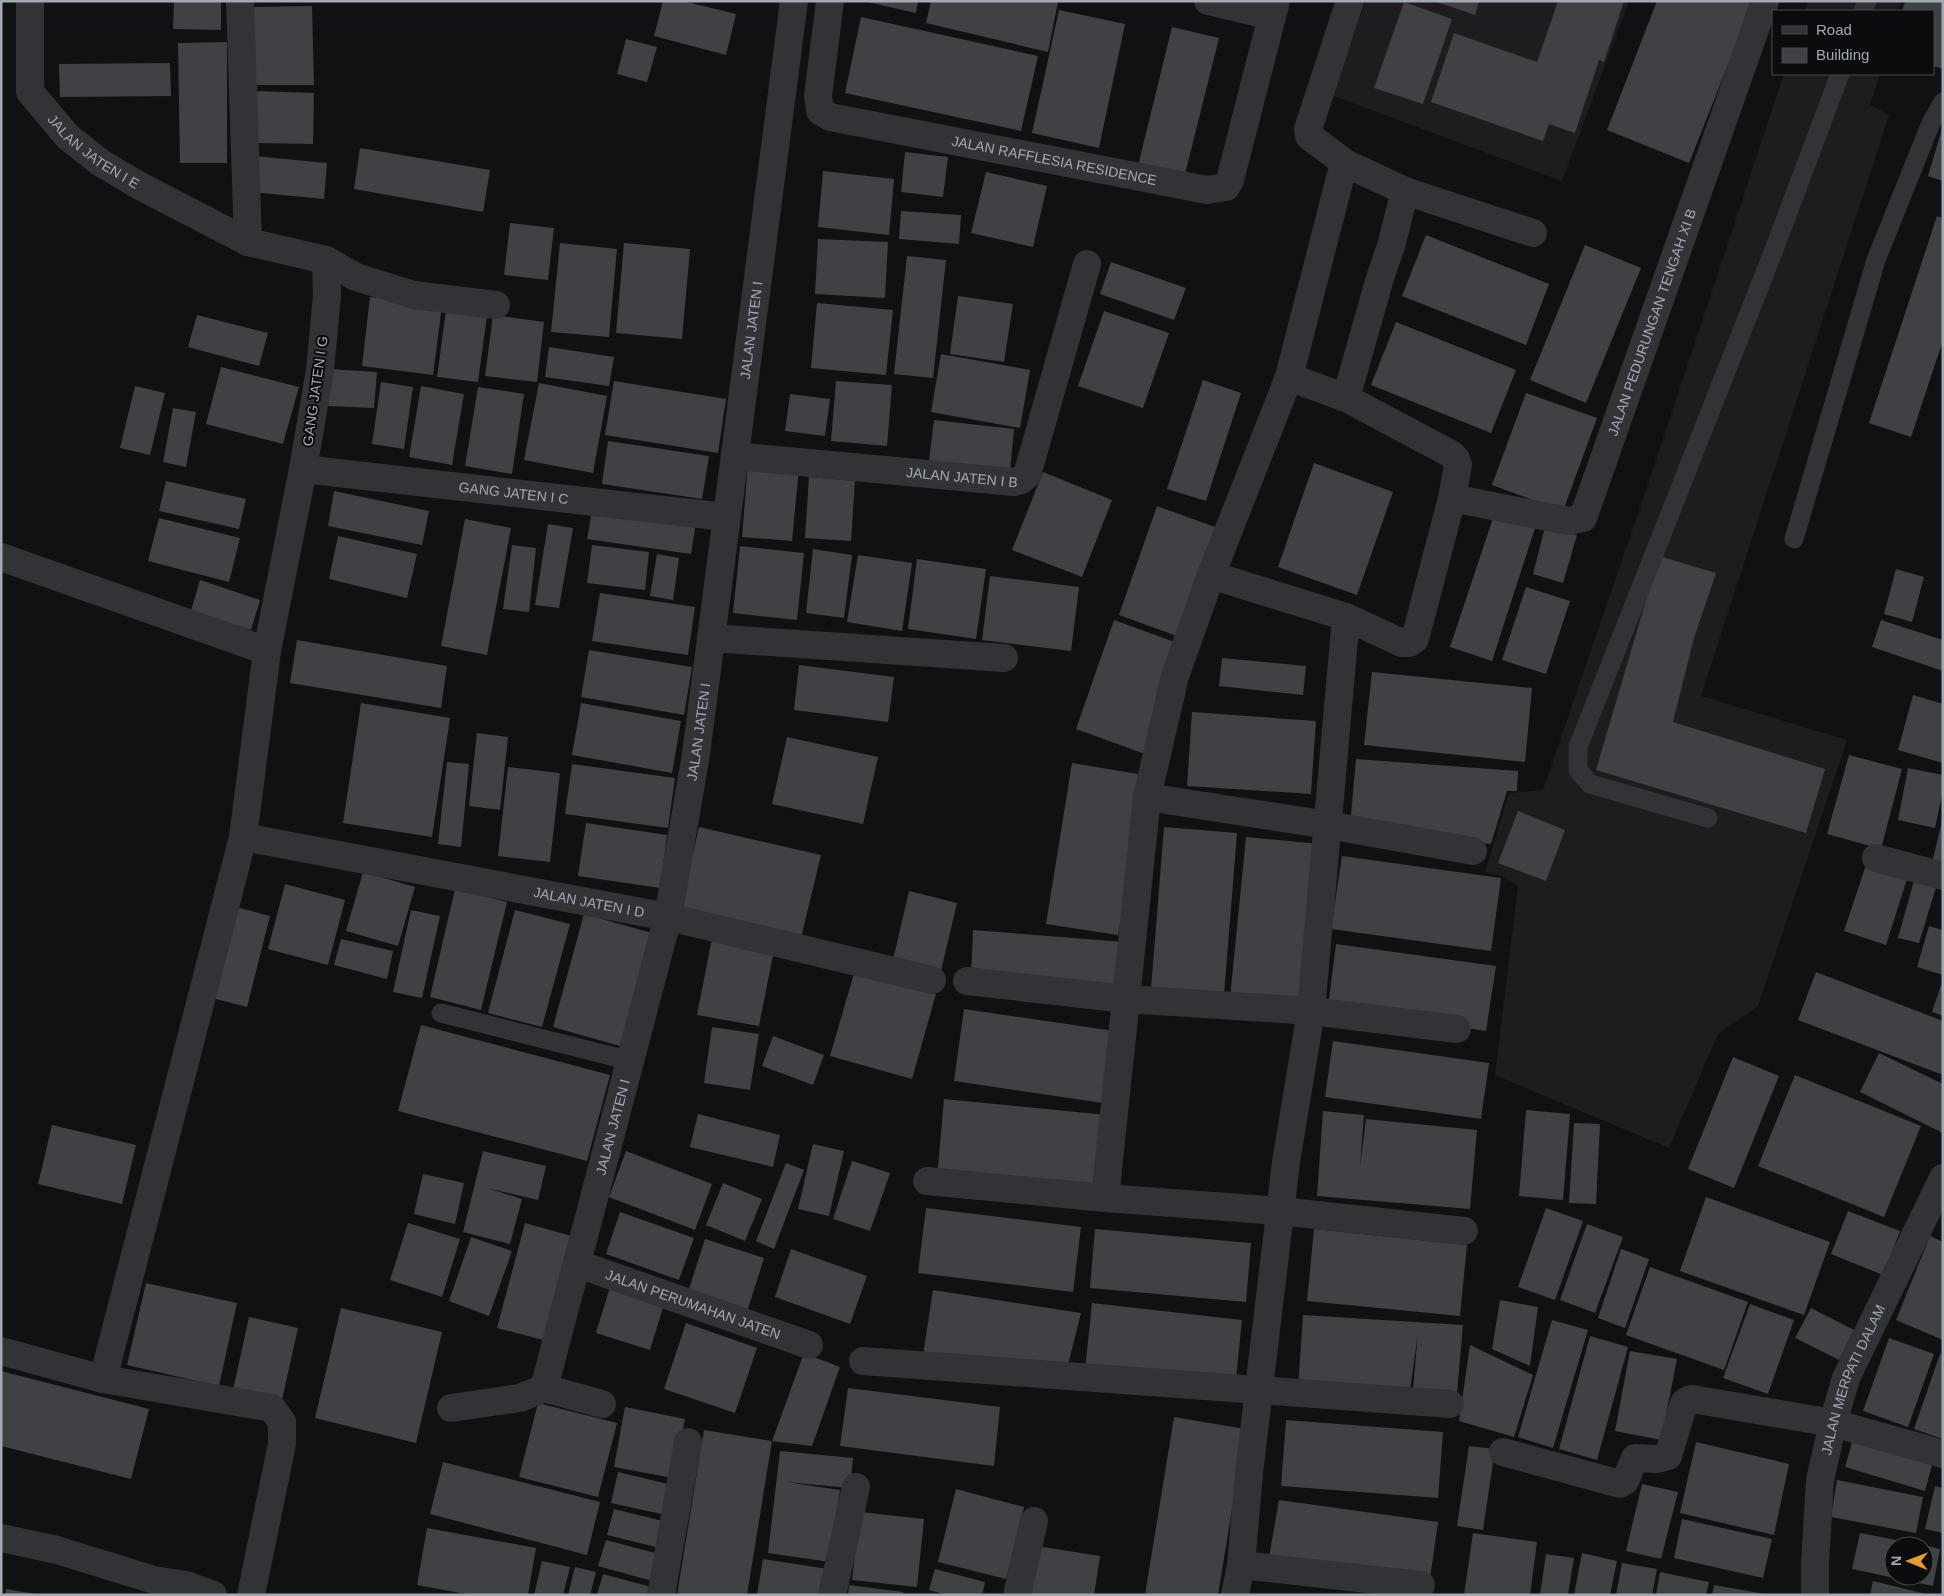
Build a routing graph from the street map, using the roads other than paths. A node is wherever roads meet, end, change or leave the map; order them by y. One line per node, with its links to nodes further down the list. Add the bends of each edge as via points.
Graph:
1 (30, 1): 14 (street, JALAN JATEN I E, via 30,92 68,137 108,167)
2 (240, 1): 14 (street)
3 (794, 1): 20 (street, JALAN JATEN I)
4 (830, 1): 8 (street, JALAN RAFFLESIA RESIDENCE, via 818,96 820,110 830,117 1207,190 1226,187 1230,180)
5 (1208, 1): 8 (street, JALAN RAFFLESIA RESIDENCE)
6 (1350, 1): 11 (street, via 1308,129 1313,140)
7 (1765, 1): 22 (street, JALAN PEDURUNGAN TENGAH XI B, via 1583,518 1568,521)
8 (1274, 9)
9 (1840, 75): 32 (lane, via 1578,747 1578,770 1590,784)
10 (1943, 102): 24 (lane, via 1931,123 1876,260)
11 (1345, 164): 12 (street); 18 (street)
12 (1406, 191): 13 (street); 19 (street)
13 (1534, 233)
14 (248, 242): 15 (street)
15 (326, 260): 17 (street, via 356,277 414,295); 21 (street, GANG JATEN I G, via 327,296 320,370)
16 (1087, 264): 20 (street, JALAN JATEN I B, via 1027,475 1021,480 1014,482)
17 (496, 305)
18 (1289, 377): 19 (street); 26 (street)
19 (1346, 398): 22 (street, via 1456,459 1458,465)
20 (735, 456): 23 (street, JALAN JATEN I)
21 (303, 469): 23 (street, GANG JATEN I C); 29 (street, GANG JATEN I G)
22 (1452, 498): 27 (street, via 1415,640 1402,642)
23 (726, 517): 28 (street, JALAN JATEN I)
24 (1794, 539)
25 (1, 557): 29 (street)
26 (1211, 574): 27 (street); 31 (street, via 1175,676)
27 (1346, 617): 33 (street)
28 (711, 638): 30 (street); 38 (street, JALAN JATEN I, via 696,754)
29 (266, 652): 34 (street, GANG JATEN I G)
30 (1004, 658)
31 (1147, 797): 33 (street); 41 (street)
32 (1708, 818)
33 (1328, 825): 35 (street); 42 (street)
34 (243, 837): 38 (street, JALAN JATEN I D); 56 (street, GANG JATEN I G)
35 (1473, 852)
36 (1876, 858): 37 (street)
37 (1943, 876)
38 (668, 917): 39 (street, JALAN JATEN I D); 45 (street, JALAN JATEN I)
39 (932, 980)
40 (967, 981): 41 (street)
41 (1126, 999): 42 (street); 48 (street)
42 (1311, 1011): 44 (street); 49 (street)
43 (441, 1013): 45 (lane)
44 (1457, 1030)
45 (631, 1061): 52 (street, JALAN JATEN I)
46 (1943, 1178): 50 (street, JALAN MERPATI DALAM)
47 (927, 1181): 48 (street)
48 (1105, 1198): 49 (street)
49 (1280, 1211): 51 (street); 58 (street)
50 (1932, 1226): 62 (street, JALAN MERPATI DALAM, via 1846,1378)
51 (1464, 1231)
52 (578, 1264): 53 (street, JALAN PERUMAHAN JATEN); 57 (street, JALAN JATEN I)
53 (809, 1345)
54 (1, 1351): 56 (street)
55 (863, 1361): 58 (street)
56 (103, 1379): 72 (street, via 272,1408 282,1422 282,1444)
57 (544, 1388): 59 (street); 61 (street, via 520,1398)
58 (1258, 1390): 60 (street); 69 (street)
59 (602, 1404)
60 (1450, 1404)
61 (451, 1408)
62 (1833, 1423): 64 (street, via 1688,1400 1684,1403 1668,1456 1635,1458 1625,1481 1620,1484); 65 (street); 77 (street, JALAN MERPATI DALAM, via 1820,1480)
63 (688, 1442): 73 (street)
64 (1503, 1452)
65 (1943, 1454)
66 (856, 1487): 74 (street)
67 (1034, 1521): 75 (street)
68 (1, 1538): 71 (street, via 57,1550)
69 (1241, 1565): 70 (street); 76 (street)
70 (1421, 1585)
71 (213, 1595)
72 (250, 1595)
73 (661, 1595)
74 (832, 1595)
75 (1017, 1595)
76 (1235, 1595)
77 (1815, 1595)

